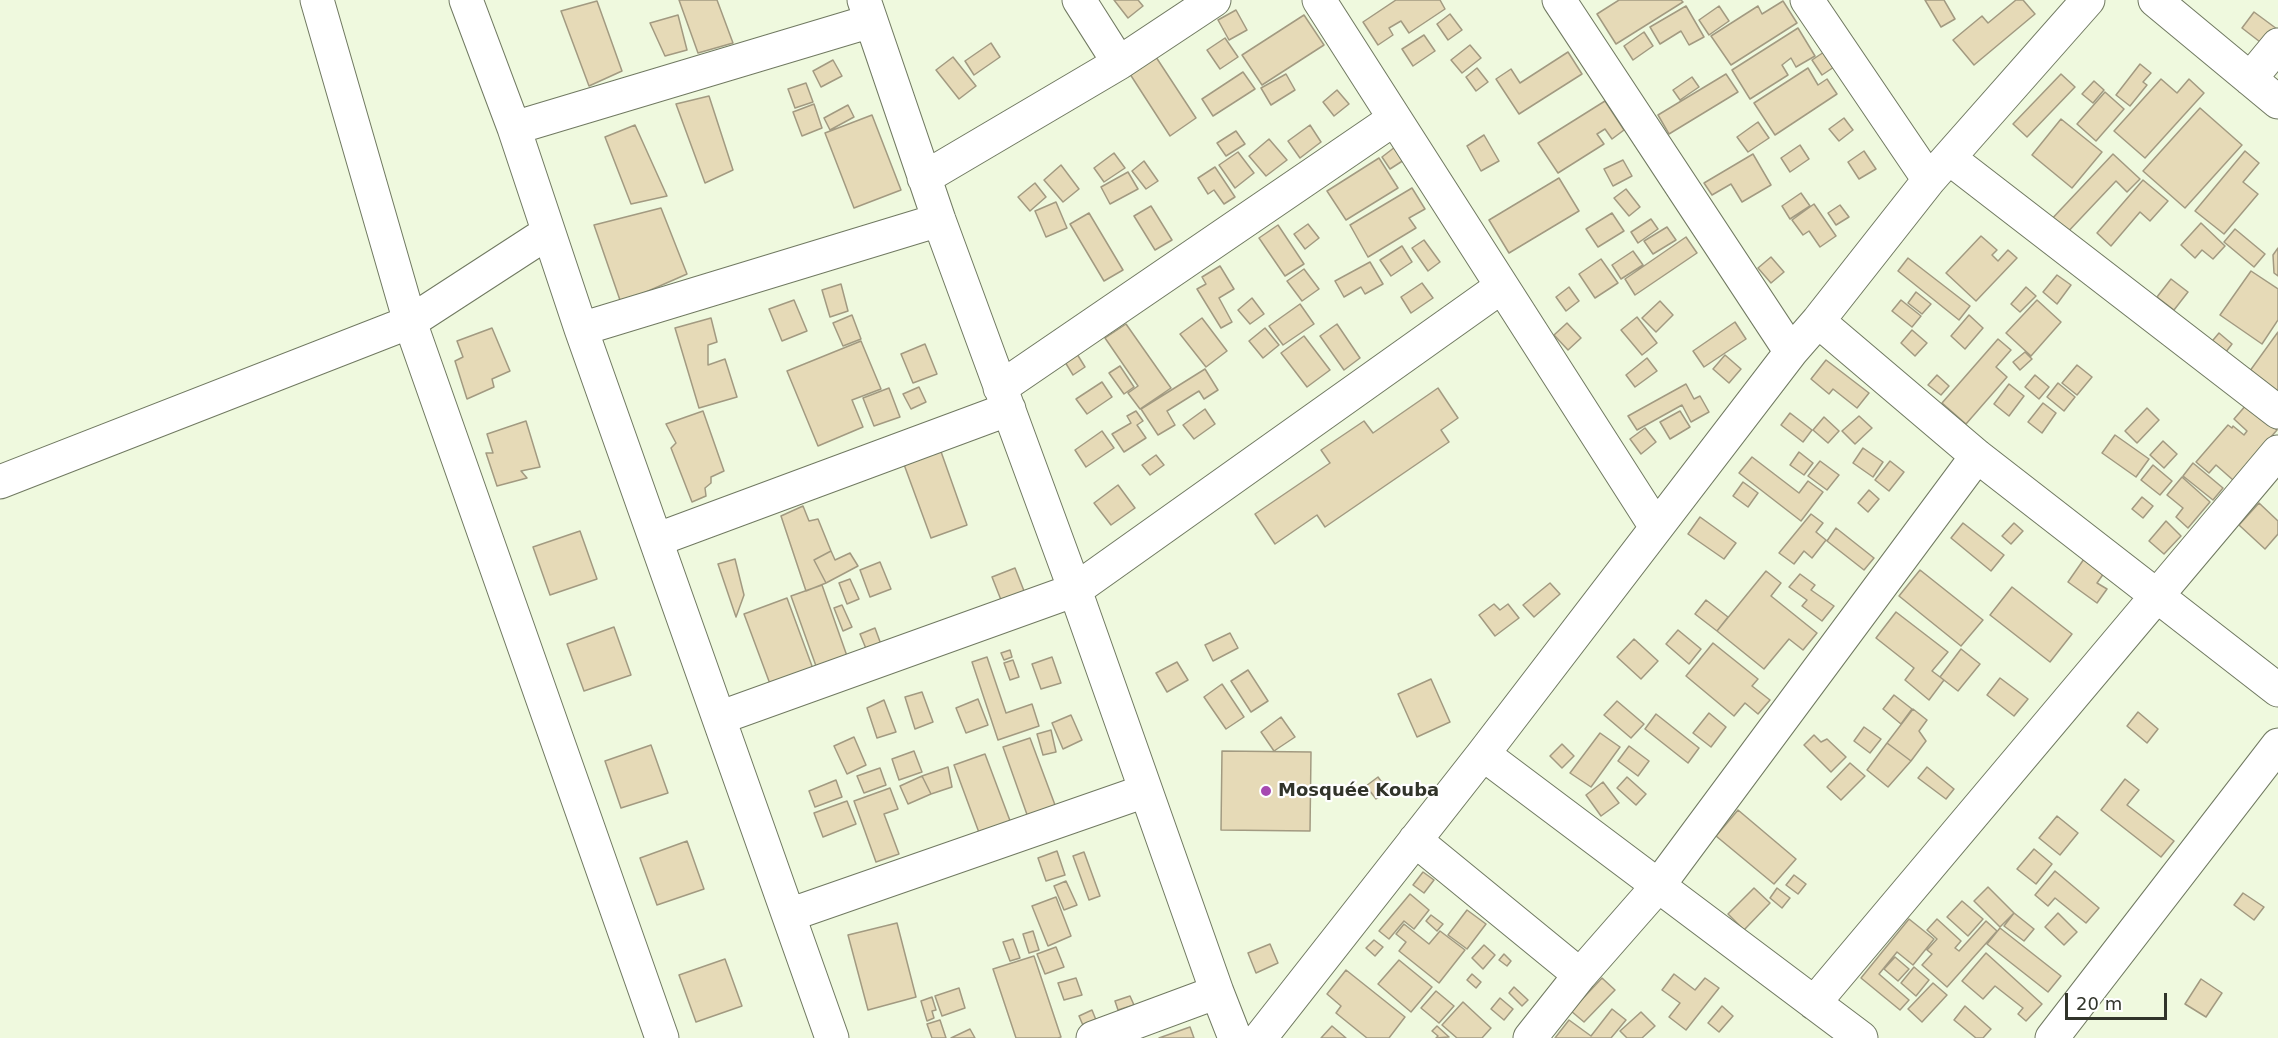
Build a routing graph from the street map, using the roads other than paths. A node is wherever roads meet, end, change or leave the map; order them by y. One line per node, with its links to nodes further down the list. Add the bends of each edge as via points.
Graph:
1 (317, 0): 23 (street)
2 (466, 0): 16 (street)
3 (1079, 0): 12 (street)
4 (1214, 0): 12 (street)
5 (1319, 0): 15 (street)
6 (1559, 0): 25 (street)
7 (1807, 0): 17 (street)
8 (2155, 0): 13 (street)
9 (2069, 8): 17 (street)
10 (867, 11): 16 (street); 18 (street)
11 (2278, 45): 13 (street)
12 (1119, 63): 18 (street)
13 (2250, 79): 14 (street)
14 (2278, 102)
15 (1394, 119): 21 (street); 26 (street)
16 (514, 128): 20 (street)
17 (1939, 169): 22 (street); 27 (street)
18 (924, 178): 19 (street)
19 (939, 220): 24 (street); 26 (street)
20 (547, 233): 23 (street); 24 (street)
21 (1501, 286): 31 (street); 33 (street)
22 (1818, 321): 25 (street); 29 (street)
23 (410, 322): 30 (street); 46 (street)
24 (581, 329): 32 (street)
25 (1791, 352): 31 (street)
26 (1004, 399): 32 (street); 33 (street)
27 (2278, 412)
28 (2278, 452): 34 (street)
29 (1977, 456): 34 (street); 41 (street)
30 (0, 482)
31 (1656, 527): 38 (street)
32 (656, 540): 36 (street)
33 (1075, 591): 36 (street); 39 (street)
34 (2157, 596): 35 (street); 45 (street)
35 (2275, 681)
36 (719, 718): 42 (street)
37 (2278, 745): 53 (street)
38 (1483, 754): 40 (street); 41 (street)
39 (1145, 791): 42 (street); 44 (street)
40 (1415, 840): 43 (street); 50 (street)
41 (1658, 886): 43 (street); 45 (street)
42 (789, 915): 47 (street)
43 (1580, 975): 51 (street)
44 (1217, 992): 48 (street); 49 (street)
45 (1814, 1003): 52 (street)
46 (662, 1038)
47 (832, 1038)
48 (1093, 1038)
49 (1235, 1038)
50 (1260, 1038)
51 (1530, 1038)
52 (1861, 1038)
53 (2052, 1038)

